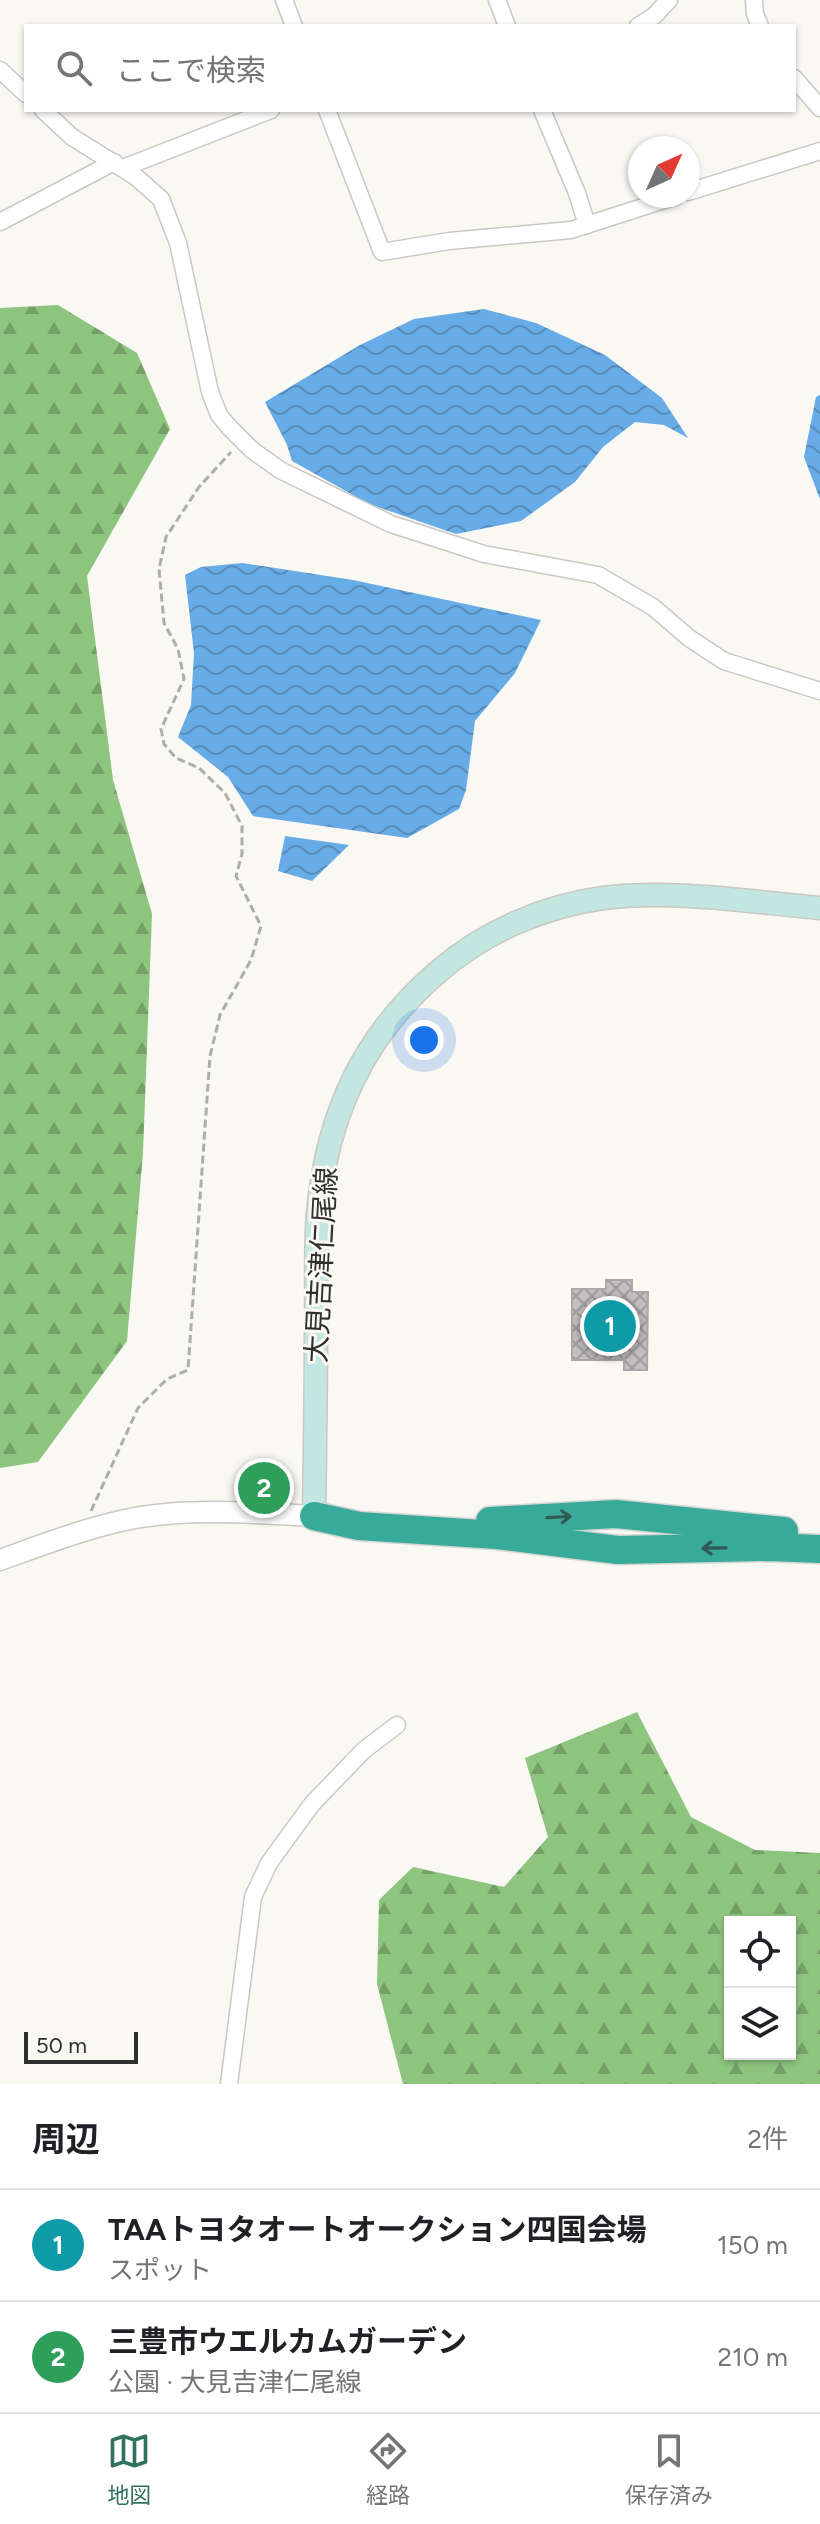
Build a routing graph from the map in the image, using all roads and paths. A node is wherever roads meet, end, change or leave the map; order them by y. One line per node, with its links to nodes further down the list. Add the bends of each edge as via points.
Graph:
1 (284, 0): 5 (street)
2 (497, 0): 6 (street)
3 (669, 0): 7 (street)
4 (754, 0): 8 (street)
5 (293, 24)
6 (506, 24)
7 (641, 24)
8 (759, 24)
9 (0, 70): 11 (street)
10 (796, 80): 12 (street)
11 (24, 92)
12 (820, 108)
13 (45, 112): 18 (street, via 72,137)
14 (265, 112): 18 (street)
15 (328, 112): 22 (street, via 382,252)
16 (543, 112): 22 (street)
17 (820, 151): 19 (street)
18 (119, 165): 21 (street); 23 (street, via 165,208 178,243 210,392 219,415)
19 (700, 188)
20 (640, 208): 22 (street)
21 (0, 222)
22 (587, 225)
23 (241, 440): 24 (street, via 280,470 391,524 484,554 598,575 653,607 724,661); 27 (path, via 199,487 163,547 159,569 164,623 178,649 184,679 161,729 164,744 176,758 199,768 225,793 242,826 236,876 261,926 251,960 220,1015 210,1056 188,1370 167,1379 138,1408)
24 (820, 691)
25 (820, 908): 26 (main road, 大見吉津仁尾線, via 662,895 602,898 538,913 462,951 407,1001 374,1042 342,1100 327,1151 318,1214)
26 (314, 1516): 27 (street, via 179,1515); 28 (highway, one-way to 28, via 489,1521 616,1514); 29 (highway, one-way to 26, via 618,1550 359,1526)
27 (83, 1530): 30 (street)
28 (820, 1532)
29 (820, 1549)
30 (0, 1560)
31 (397, 1725): 32 (street, via 364,1750 312,1804 258,1886 248,1923)
32 (229, 2084)

